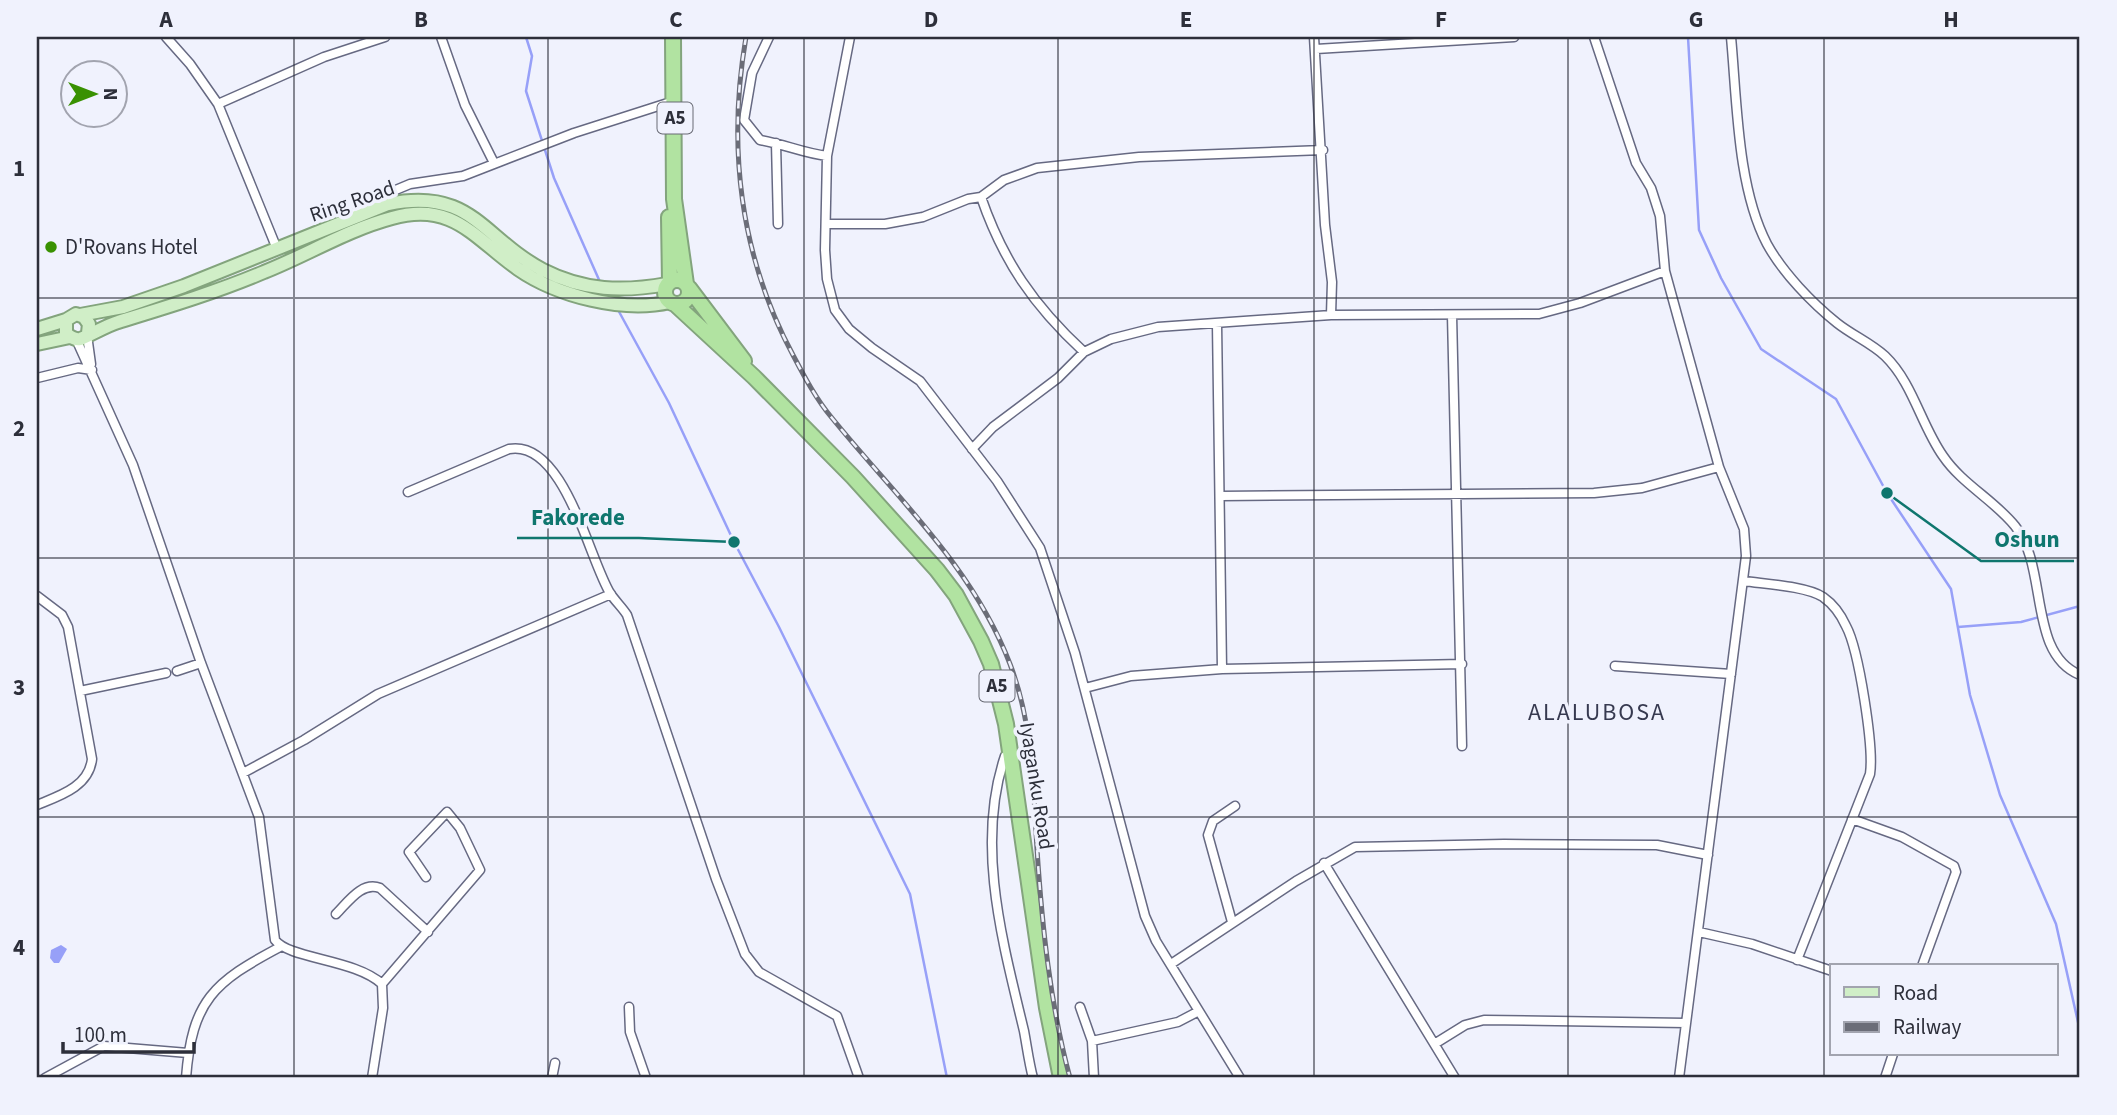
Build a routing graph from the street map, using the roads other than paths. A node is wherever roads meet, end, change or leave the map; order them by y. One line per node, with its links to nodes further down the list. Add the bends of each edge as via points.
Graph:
1 (167, 37): 13 (street)
2 (385, 37): 13 (street, via 324,57)
3 (441, 37): 17 (street, via 465,105)
4 (673, 37): 12 (highway, A5)
5 (769, 37): 14 (street, via 752,73 744,120 760,140)
6 (850, 37): 16 (street)
7 (1314, 37): 11 (street)
8 (1514, 37): 11 (street)
9 (1594, 37): 24 (street, via 1636,163 1658,209)
10 (1731, 37): 55 (street, via 1747,177 1766,242 1819,307 1884,355 1900,373 1944,458 2016,526 2032,556 2045,630 2058,659)
11 (1316, 49): 15 (street)
12 (674, 101): 17 (street); 19 (highway, A5)
13 (218, 104): 23 (street)
14 (776, 143): 16 (street); 21 (street)
15 (1323, 150): 18 (street, via 1072,163 1019,173); 29 (street)
16 (827, 156): 22 (street)
17 (494, 163): 20 (street, via 463,176 410,184 367,202)
18 (981, 197): 22 (street, via 906,222); 36 (street, via 1011,270)
19 (674, 199): 25 (highway, A5); 26 (highway, A5)
20 (346, 222): 23 (main road, Ring Road); 25 (main road, Ring Road, via 406,201 438,202 482,223 541,269 582,286 619,290)
21 (778, 224)
22 (826, 224): 40 (street, via 827,279 839,316 872,348 920,381)
23 (277, 249): 28 (main road, Ring Road, via 141,301)
24 (1665, 271): 30 (street, via 1539,314); 41 (street)
25 (668, 283): 26 (highway, via 677,280); 27 (highway, via 665,294)
26 (688, 286): 27 (highway, via 687,299); 38 (highway, Iyaganku Road / A5)
27 (673, 303): 34 (main road, Ring Road, via 614,303 554,289 518,269 468,228 426,213 382,221 265,272); 38 (highway, Iyaganku Road / A5)
28 (80, 315): 31 (main road); 34 (main road, via 89,324)
29 (1331, 315): 30 (street); 32 (street)
30 (1452, 315): 43 (street)
31 (66, 320): 33 (main road); 34 (main road, via 64,328)
32 (1217, 324): 36 (street, via 1131,332); 44 (street)
33 (37, 329)
34 (80, 336): 35 (main road, Ring Road); 37 (street)
35 (37, 344)
36 (1084, 352): 40 (street)
37 (92, 370): 39 (street, via 78,368); 48 (street, via 133,465)
38 (754, 377): 59 (highway, Iyaganku Road / A5, via 853,477 956,595 991,664)
39 (37, 378)
40 (972, 449): 56 (street, via 1040,548)
41 (1719, 467): 43 (street, via 1627,491); 45 (street, via 1744,529)
42 (408, 492): 46 (street, via 509,449 534,453 570,500)
43 (1458, 494): 44 (street); 49 (street)
44 (1221, 496): 51 (street)
45 (1744, 581): 54 (street); 63 (street, via 1821,595 1847,627 1872,762)
46 (611, 594): 60 (street, via 378,694); 91 (street, via 627,615 640,649 745,954 759,972 837,1016)
47 (37, 596): 57 (street, via 62,615 68,627)
48 (201, 663): 52 (street); 60 (street)
49 (1462, 664): 51 (street); 58 (street)
50 (1615, 666): 54 (street)
51 (1222, 670): 56 (street, via 1131,676)
52 (177, 671)
53 (166, 673): 57 (street)
54 (1731, 674): 64 (street)
55 (2080, 675)
56 (1085, 688): 73 (street, via 1146,916)
57 (80, 691): 61 (street, via 91,768 69,793)
58 (1462, 746)
59 (1011, 753): 92 (street, via 1001,768 991,850); 93 (highway, Iyaganku Road / A5)
60 (243, 772): 71 (street, via 259,817 273,932)
61 (37, 805)
62 (1235, 806): 68 (street, via 1213,821 1208,835)
63 (1852, 819): 72 (street); 74 (street, via 1902,837 1954,866 1956,872)
64 (1708, 855): 65 (street, via 1657,845 1378,845 1345,850); 70 (street)
65 (1325, 863): 68 (street); 82 (street)
66 (426, 877): 69 (street, via 409,852 447,812 480,870)
67 (336, 914): 69 (street, via 365,886 373,885)
68 (1232, 922): 73 (street)
69 (428, 932): 76 (street)
70 (1699, 932): 72 (street); 80 (street)
71 (280, 947): 76 (street, via 351,966); 83 (street, via 234,971 212,992 194,1027)
72 (1797, 960): 75 (street)
73 (1171, 964): 79 (street)
74 (1923, 964)
75 (1830, 970)
76 (382, 984): 88 (street, via 383,1009)
77 (629, 1007): 90 (street, via 630,1032)
78 (1080, 1007): 81 (street)
79 (1199, 1011): 81 (street, via 1178,1022); 95 (street)
80 (1686, 1023): 82 (street, via 1484,1020 1465,1025); 97 (street)
81 (1092, 1041): 94 (street)
82 (1436, 1044): 96 (street)
83 (188, 1053): 86 (street, via 104,1045); 87 (street)
84 (1892, 1056): 98 (street)
85 (555, 1063): 89 (street)
86 (45, 1078)
87 (186, 1078)
88 (372, 1078)
89 (552, 1078)
90 (646, 1078)
91 (859, 1078)
92 (1033, 1078)
93 (1061, 1078)
94 (1094, 1078)
95 (1240, 1078)
96 (1454, 1078)
97 (1679, 1078)
98 (1885, 1078)

